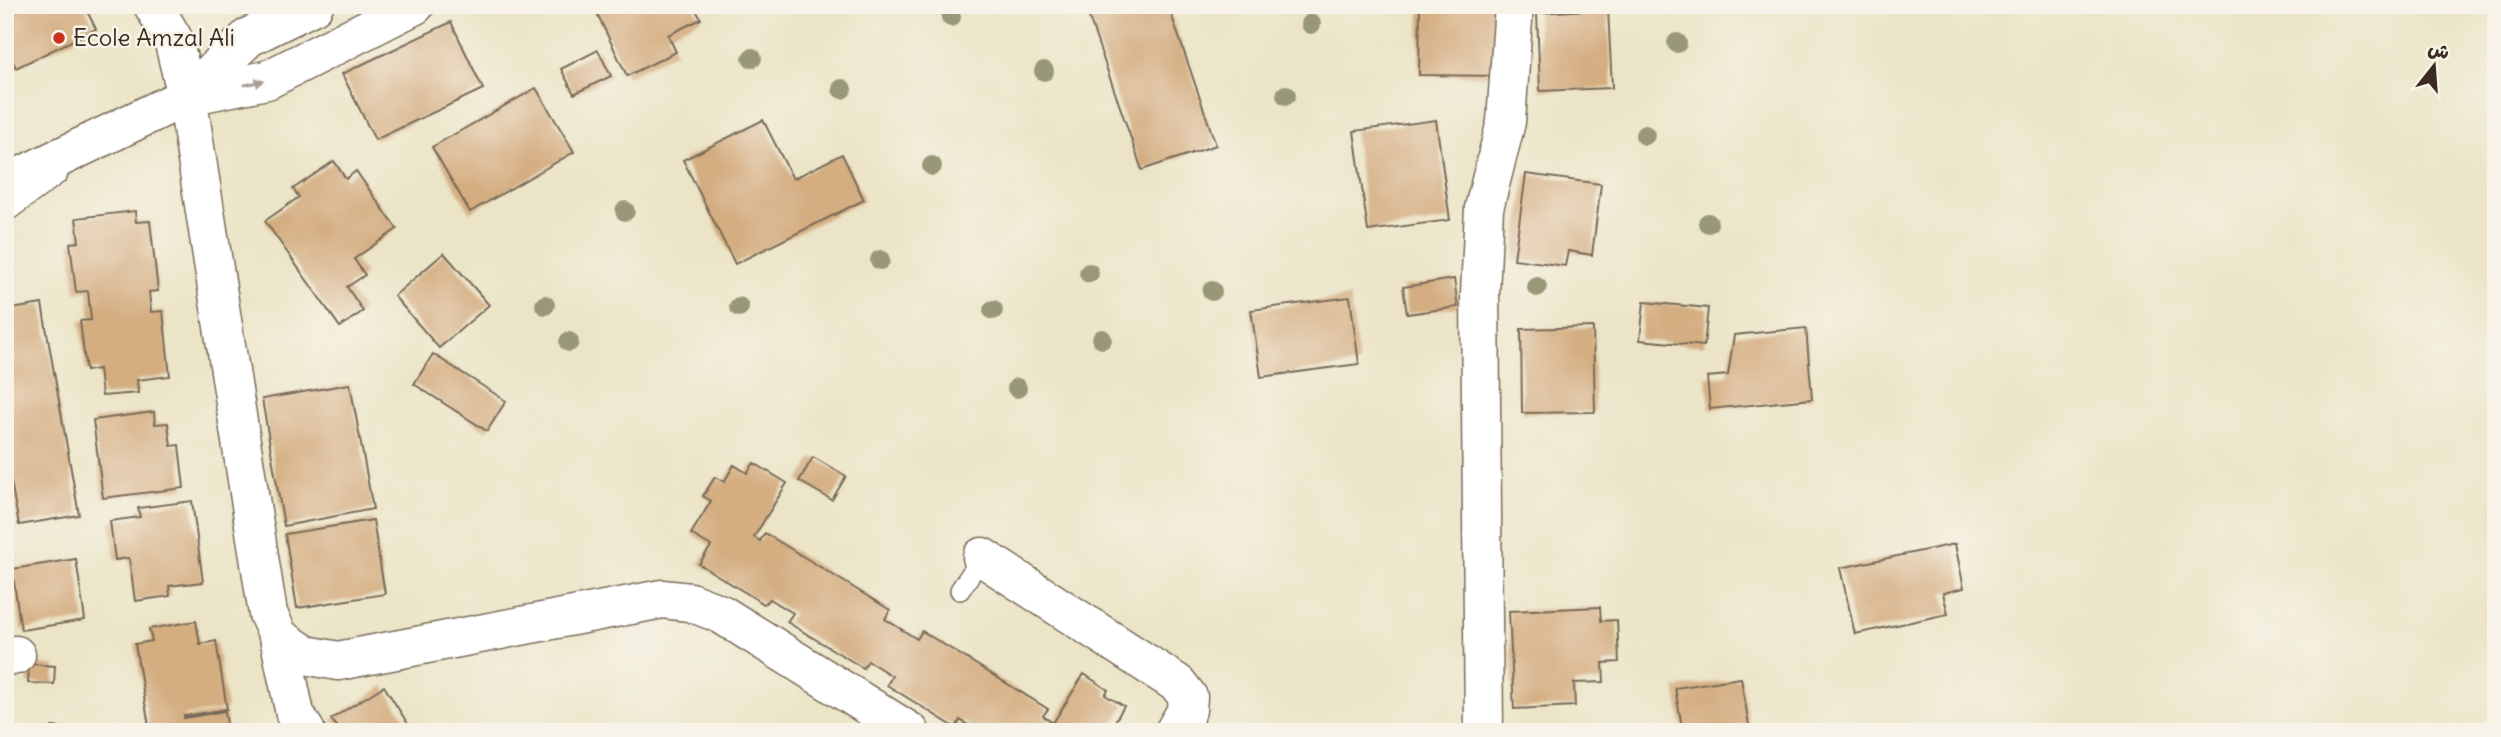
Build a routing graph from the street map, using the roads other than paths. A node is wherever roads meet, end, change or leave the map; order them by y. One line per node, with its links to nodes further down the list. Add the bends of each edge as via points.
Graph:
1 (153, 5): 5 (street, via 173,39)
2 (314, 5): 5 (street, via 249,37)
3 (415, 5): 5 (street, one-way to 3, via 267,80)
4 (1514, 5): 15 (street, via 1506,122 1485,208 1480,294)
5 (187, 96): 6 (street); 11 (street, via 268,614)
6 (121, 128): 7 (street); 8 (lane)
7 (5, 184)
8 (5, 214)
9 (982, 557): 10 (lane); 14 (street, via 1178,684 1188,697 1187,709)
10 (960, 590)
11 (279, 637): 12 (street, via 295,714); 13 (street, via 306,654 338,661 662,599 690,602 721,614)
12 (306, 732)
13 (909, 732)
14 (1174, 732)
15 (1484, 732)

